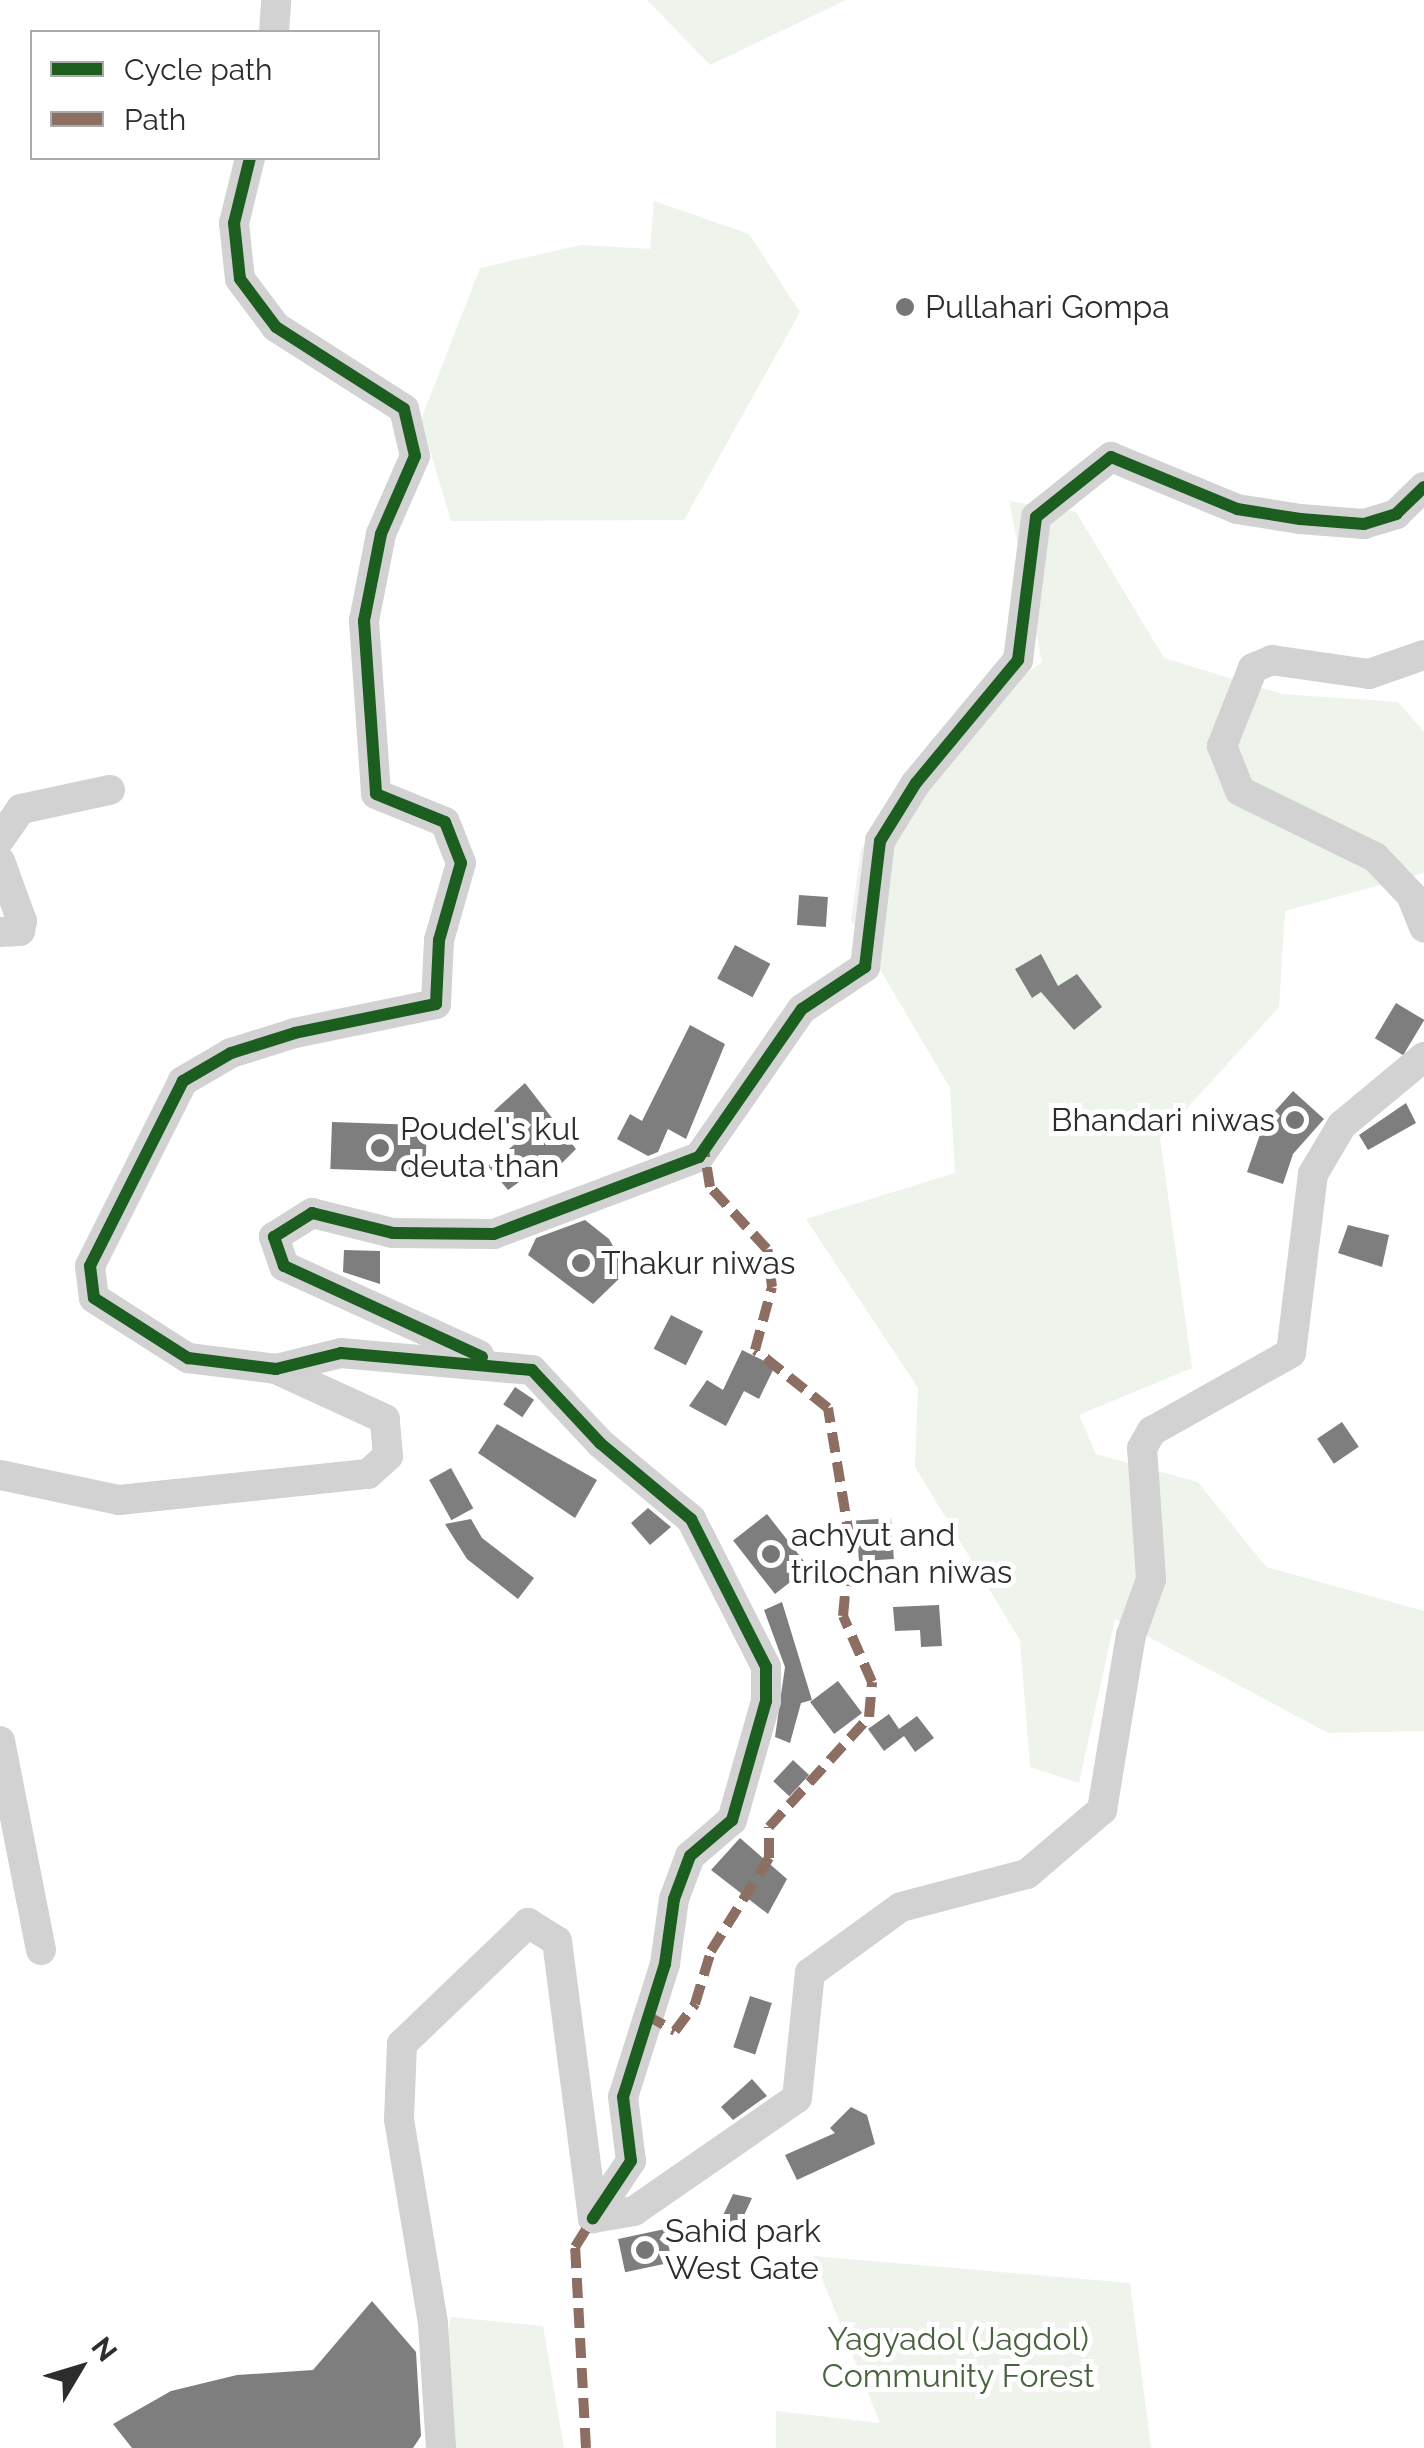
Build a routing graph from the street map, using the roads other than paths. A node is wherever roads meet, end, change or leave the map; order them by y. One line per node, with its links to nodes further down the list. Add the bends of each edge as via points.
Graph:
1 (276, 0): 2 (street)
2 (274, 30)
3 (250, 160): 13 (street, via 234,223 240,278 276,327 404,409 415,456 381,534 364,622 376,794 445,822 462,862 439,940 436,1004 295,1034 231,1054 183,1081 90,1266 94,1298 188,1358)
4 (1424, 487): 12 (street, via 1396,514 1364,524 1300,520 1237,508 1111,457 1036,517 1018,660 916,783 880,842 865,968 802,1009 699,1157 494,1234 393,1233 312,1213 274,1237 284,1266)
5 (1424, 655): 9 (street, via 1340,676 1306,662 1252,668 1222,746 1240,791 1375,857 1411,895)
6 (110, 790): 7 (street, via 21,809)
7 (0, 840)
8 (0, 861): 10 (street, via 22,921 20,932)
9 (1424, 927)
10 (0, 932)
11 (1424, 1057): 17 (street, via 1342,1125 1313,1174 1291,1352 1152,1431 1142,1448 1151,1579 1131,1635 1102,1810 1027,1874 901,1907 810,1973 797,2098 634,2211)
12 (498, 1365): 13 (street, via 342,1353); 17 (street, via 548,1381 600,1443 691,1519 766,1666 766,1701 746,1749 745,1787 732,1820 690,1856 666,1964 632,2051 623,2098 630,2161)
13 (276, 1369): 14 (street, via 385,1419 388,1456 368,1474 120,1500)
14 (0, 1475)
15 (0, 1741): 16 (street)
16 (41, 1950)
17 (593, 2218): 18 (street, via 556,1940 528,1923 402,2044 399,2118 432,2323)
18 (441, 2448)

